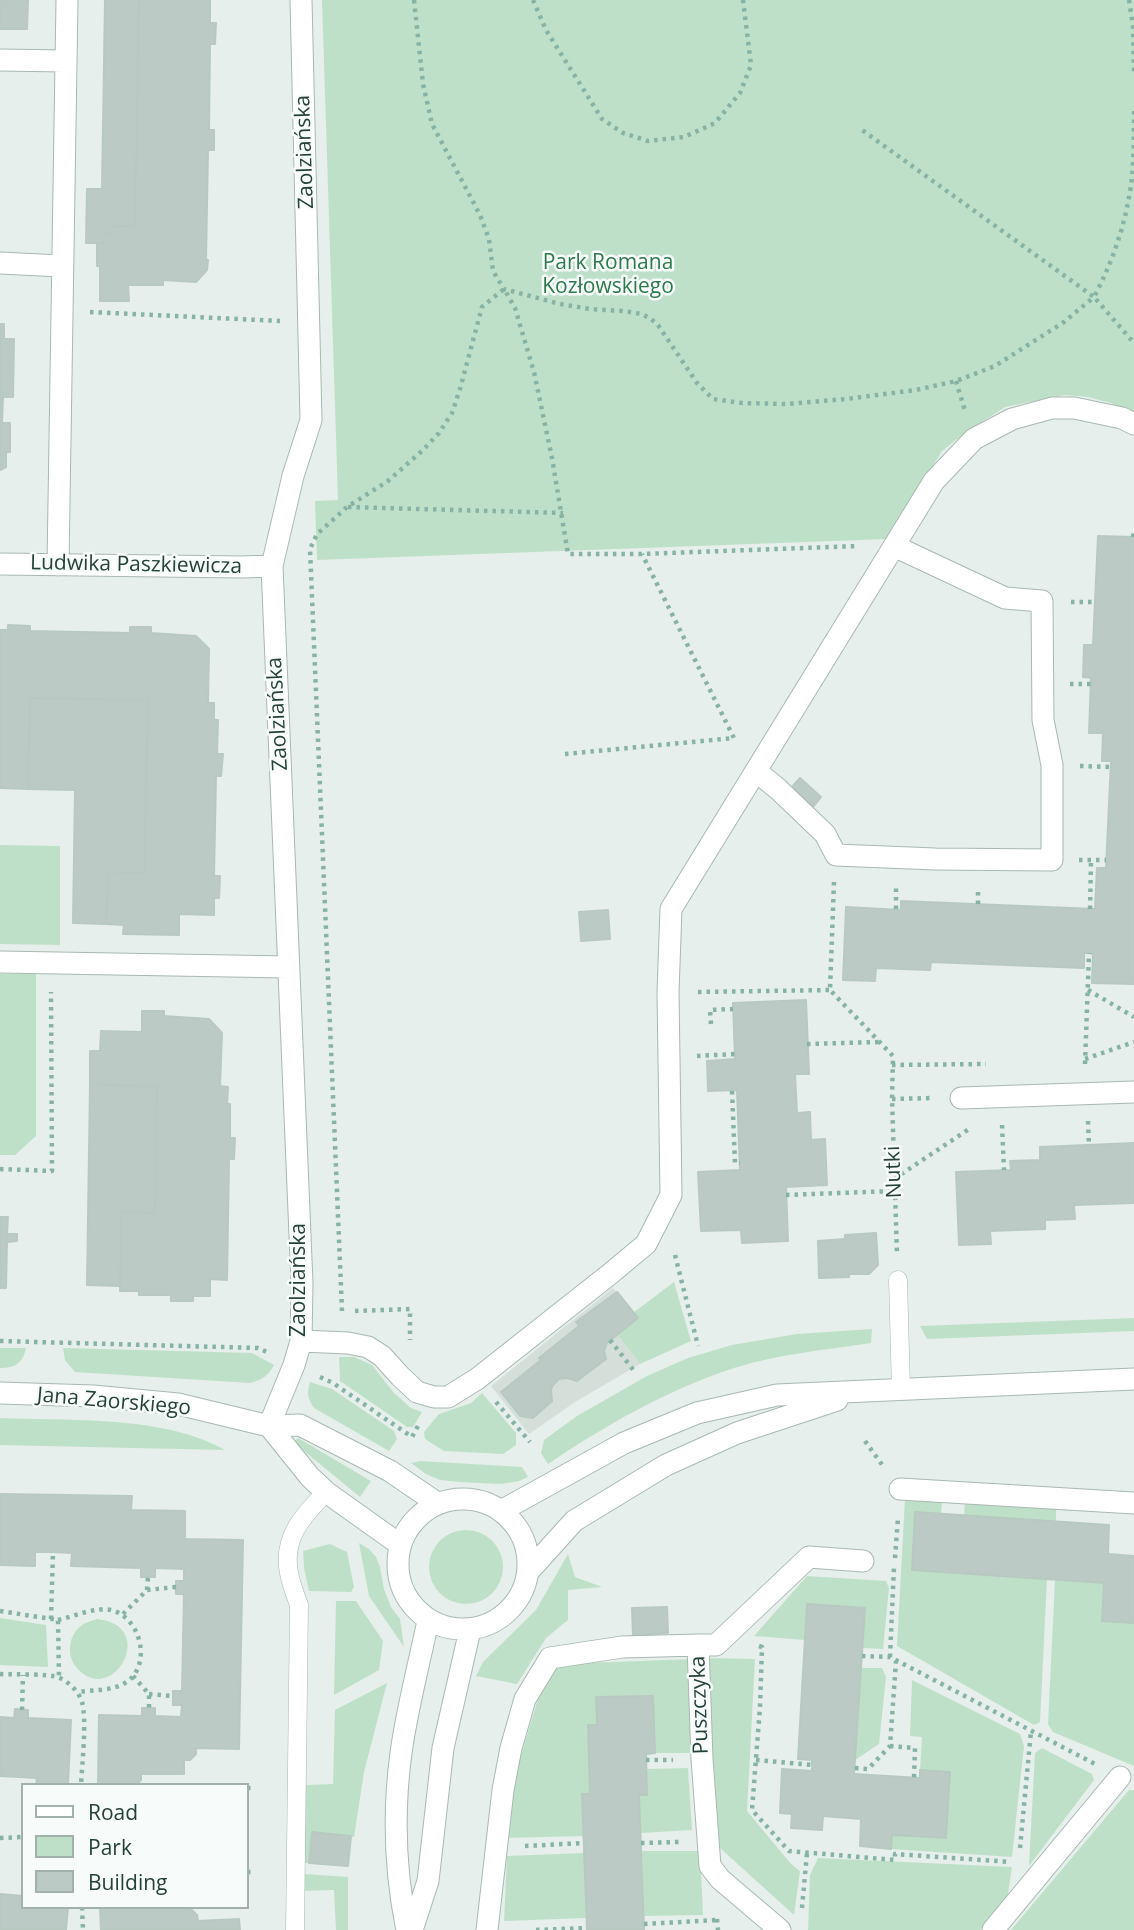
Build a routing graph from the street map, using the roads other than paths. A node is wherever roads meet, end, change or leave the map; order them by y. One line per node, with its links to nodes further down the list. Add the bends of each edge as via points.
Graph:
1 (67, 0): 4 (street)
2 (301, 0): 11 (street, Zaolziańska, via 311,420)
3 (0, 60): 4 (street)
4 (65, 61): 6 (street)
5 (0, 263): 6 (street)
6 (61, 266): 10 (street)
7 (1134, 424): 8 (street, via 1074,408 1052,408 1003,424 974,439 934,481)
8 (894, 545): 12 (street); 12 (street, via 1005,598 1042,601 1043,720 1052,765 1052,860 836,855 825,834)
9 (0, 564): 10 (street, Ludwika Paszkiewicza)
10 (58, 565): 11 (street, Ludwika Paszkiewicza)
11 (272, 566): 14 (street, Zaolziańska)
12 (756, 771): 18 (street, via 671,909 671,1195 646,1244 448,1397 418,1392 368,1347)
13 (0, 962): 14 (street)
14 (288, 967): 18 (street, Zaolziańska)
15 (1134, 1093): 16 (street, via 1002,1101)
16 (961, 1098)
17 (898, 1271): 20 (lane)
18 (301, 1341): 23 (street, Zaolziańska)
19 (1134, 1380): 20 (street)
20 (901, 1389): 21 (street)
21 (863, 1392): 28 (street, via 777,1395 697,1413 624,1443); 31 (street, via 737,1433 666,1465 574,1521)
22 (0, 1393): 23 (street, Jana Zaorskiego, via 178,1404)
23 (269, 1426): 25 (street); 26 (street, Jana Zaorskiego, via 300,1425 390,1471)
24 (900, 1489): 27 (street)
25 (326, 1492): 29 (street); 36 (lane, via 302,1517 288,1544 288,1572 299,1605)
26 (437, 1503): 28 (street, via 459,1498 481,1501); 29 (street, via 414,1520)
27 (1134, 1503)
28 (501, 1511): 31 (street, via 523,1538)
29 (399, 1544): 32 (street, via 400,1587)
30 (863, 1561): 34 (street, via 809,1557 716,1645)
31 (528, 1572): 33 (street, via 518,1600 498,1620)
32 (428, 1620): 33 (street, via 448,1629); 37 (street, via 401,1752 395,1822 400,1894)
33 (470, 1630): 37 (street, via 443,1748 428,1881)
34 (698, 1645): 38 (street, Puszczyka, via 622,1647 550,1658 526,1699 511,1748); 39 (street, Puszczyka, via 710,1866 720,1880)
35 (1127, 1777): 40 (street)
36 (295, 1930)
37 (409, 1930)
38 (487, 1930)
39 (780, 1930)
40 (993, 1930)

